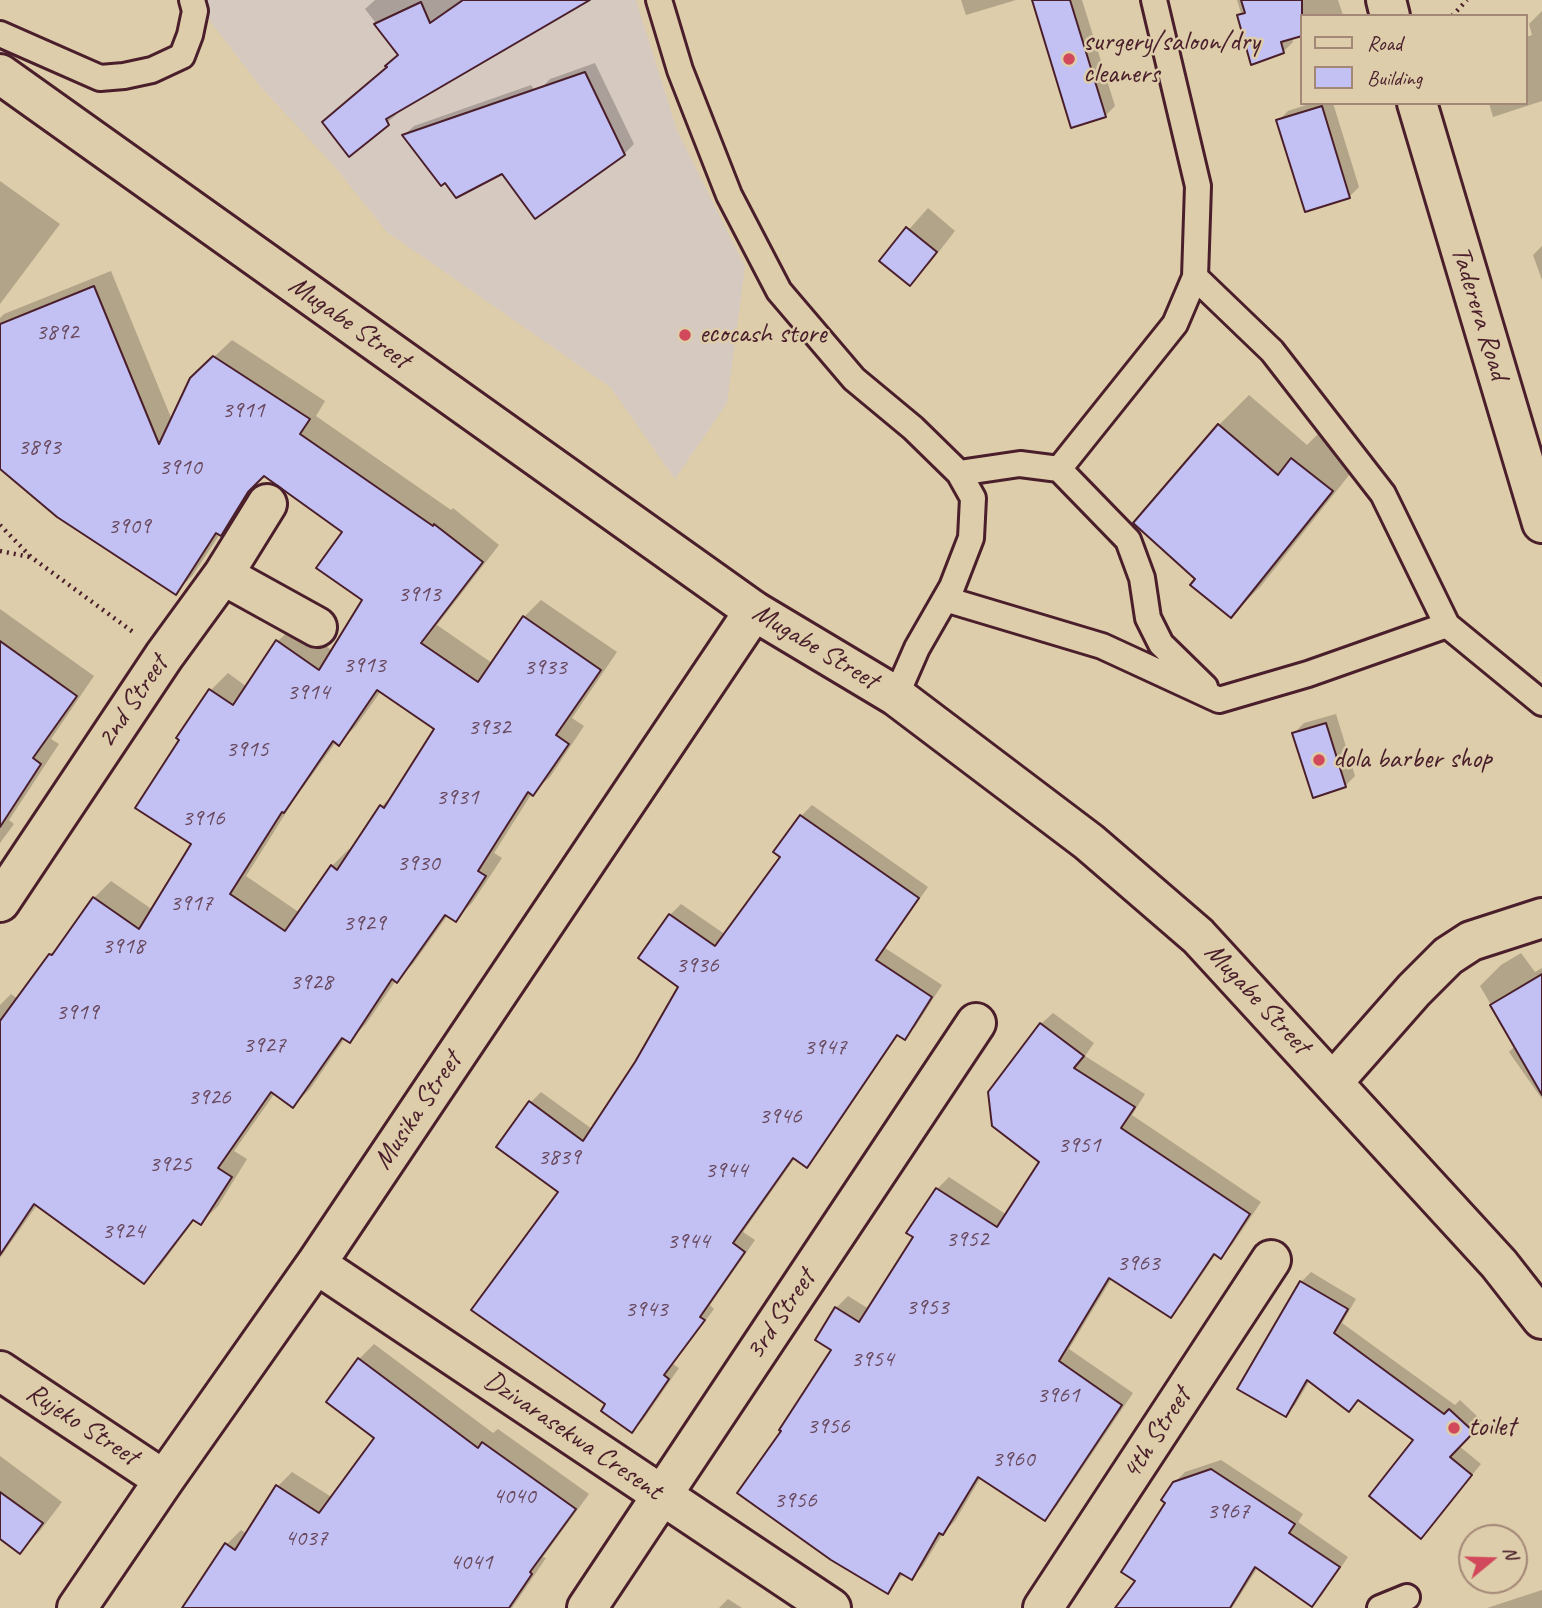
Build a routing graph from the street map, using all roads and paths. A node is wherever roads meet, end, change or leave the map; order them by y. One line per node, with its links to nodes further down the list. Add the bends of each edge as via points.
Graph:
1 (192, 0): 6 (lane, via 195,11 182,56 124,76 100,78)
2 (659, 0): 11 (lane, via 680,70 729,195 779,291 854,379)
3 (1154, 0): 9 (lane, via 1198,186)
4 (1467, 0): 5 (path)
5 (1454, 14)
6 (0, 34)
7 (0, 74): 19 (street, Mugabe Street)
8 (1418, 105): 13 (street, Taderera Road)
9 (1195, 277): 10 (lane, via 1175,324); 20 (lane, via 1272,351 1383,494)
10 (1059, 469): 11 (lane, via 1020,464); 24 (lane, via 1128,540 1142,578 1149,618 1161,644)
11 (959, 473): 18 (lane, via 973,498 971,538)
12 (267, 504): 17 (street, 2nd Street)
13 (1542, 523)
14 (0, 525): 16 (path)
15 (0, 551): 16 (path)
16 (31, 557): 22 (path)
17 (223, 575): 21 (street); 22 (street, 2nd Street)
18 (945, 599): 23 (lane); 24 (lane, via 1102,646)
19 (754, 611): 23 (street, Mugabe Street); 31 (street, Musika Street)
20 (1447, 625): 24 (lane); 25 (lane)
21 (317, 627)
22 (164, 656): 26 (street, 2nd Street)
23 (896, 696): 29 (street, Mugabe Street, via 1089,842 1198,936)
24 (1219, 700)
25 (1542, 703)
26 (0, 902)
27 (1542, 918): 29 (street, via 1471,941 1448,956)
28 (975, 1023): 35 (street, 3rd Street)
29 (1333, 1082): 32 (street, Mugabe Street, via 1499,1264)
30 (1271, 1260): 40 (street, 4th Street)
31 (316, 1264): 34 (street, Musika Street); 35 (street, Dzivarasekwa Cresent)
32 (1542, 1320)
33 (0, 1371): 34 (street, Rujeko Street)
34 (164, 1480): 37 (street, Musika Street)
35 (661, 1495): 38 (street, 3rd Street); 39 (street, Dzivarasekwa Cresent)
36 (1407, 1597): 41 (lane)
37 (77, 1608)
38 (587, 1608)
39 (831, 1608)
40 (1043, 1608)
41 (1380, 1608)

